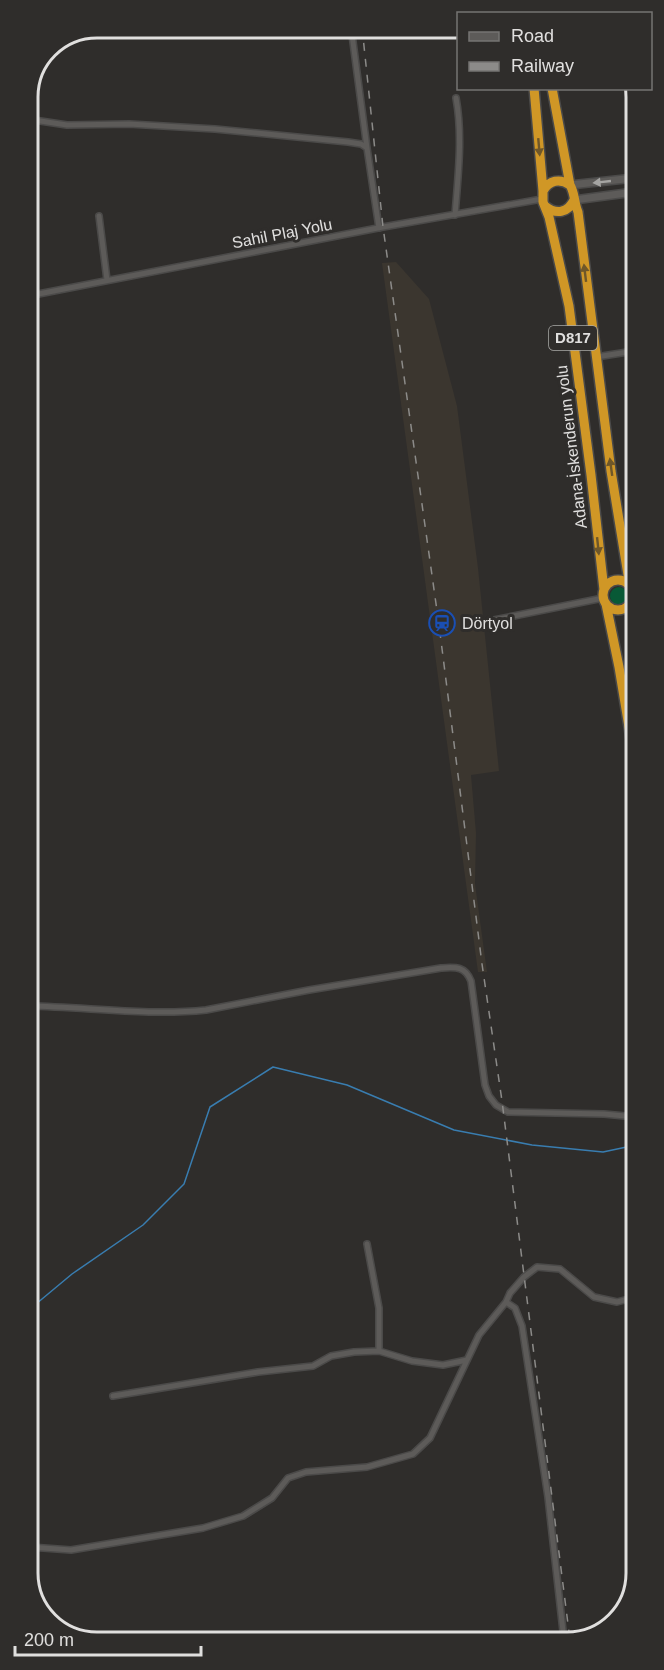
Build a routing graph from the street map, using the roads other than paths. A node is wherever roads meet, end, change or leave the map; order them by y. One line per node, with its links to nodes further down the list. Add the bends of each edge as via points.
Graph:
1 (352, 38): 6 (street)
2 (534, 90): 10 (highway, Adana-İskenderun yolu / D817, one-way to 10)
3 (552, 90): 8 (highway, D817)
4 (456, 98): 12 (street, via 459,164)
5 (38, 121): 6 (street, via 215,129 348,142)
6 (367, 148): 14 (street)
7 (626, 179): 8 (street, one-way to 8)
8 (570, 185): 10 (highway, via 555,180 545,186); 11 (highway, D817)
9 (626, 193): 11 (street)
10 (544, 199): 11 (highway, via 554,212 564,211); 12 (street, Sahil Plaj Yolu); 21 (highway, Adana-İskenderun yolu / D817, one-way to 21, via 569,306)
11 (573, 200): 18 (highway, D817, one-way to 11, via 578,212)
12 (455, 215): 14 (street, Sahil Plaj Yolu)
13 (99, 216): 15 (street)
14 (379, 228): 15 (street, Sahil Plaj Yolu)
15 (107, 280): 16 (street, Sahil Plaj Yolu)
16 (38, 294)
17 (626, 352): 18 (street)
18 (596, 357): 19 (highway, D817, one-way to 18)
19 (626, 563)
20 (626, 583): 21 (highway, via 615,580 606,586)
21 (604, 597): 22 (highway, via 614,609); 23 (street); 24 (highway, D817)
22 (626, 606)
23 (489, 621)
24 (626, 709)
25 (38, 1006): 26 (street, via 190,1012 441,968 460,968 471,981 482,1072 496,1105 508,1112)
26 (626, 1116)
27 (367, 1244): 30 (street, via 378,1308)
28 (626, 1300): 29 (street, via 616,1302 594,1297 560,1269 537,1267 524,1277)
29 (506, 1302): 31 (street, via 479,1335); 34 (street, via 515,1308 522,1326 548,1497)
30 (379, 1351): 31 (street, via 443,1365); 32 (street, via 331,1356 313,1366 258,1371)
31 (467, 1360): 33 (street, via 430,1438 412,1454 367,1467 306,1472 288,1478 272,1498 243,1516 203,1528 71,1550)
32 (113, 1396)
33 (38, 1548)
34 (563, 1632)

